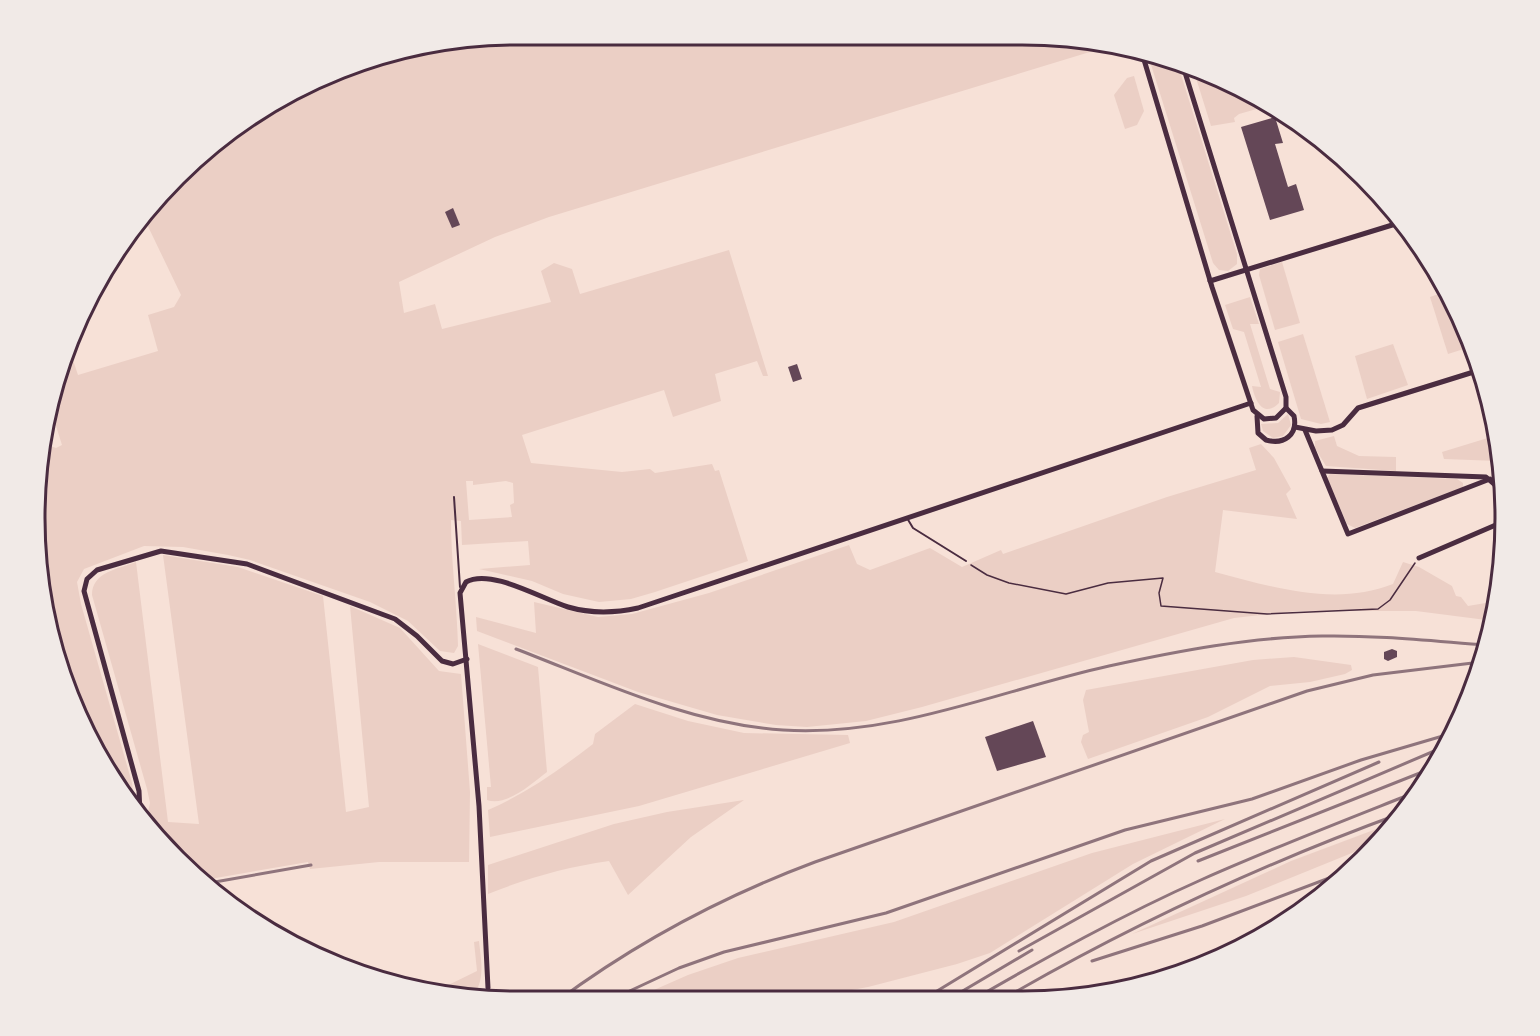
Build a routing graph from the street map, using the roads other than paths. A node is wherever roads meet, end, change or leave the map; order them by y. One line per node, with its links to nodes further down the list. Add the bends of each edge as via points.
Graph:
1 (1144, 61): 5 (street)
2 (1185, 74): 4 (street)
3 (1393, 225): 4 (street)
4 (1246, 270): 5 (street); 8 (street)
5 (1210, 280): 7 (street)
6 (1472, 373): 11 (street, via 1358,408 1343,425 1332,430)
7 (1251, 403): 9 (street); 16 (street)
8 (1287, 408): 9 (street, via 1276,418); 10 (street, via 1294,416)
9 (1257, 416): 10 (street, via 1258,432 1266,440 1287,439)
10 (1295, 427): 11 (street)
11 (1305, 430): 12 (street)
12 (1322, 471): 13 (street); 13 (street, via 1348,534)
13 (1490, 479): 14 (street)
14 (1494, 483)
15 (454, 497): 20 (lane)
16 (908, 518): 19 (lane, via 913,528); 20 (street, via 684,594 621,611 569,607 484,578 466,582)
17 (1495, 525): 18 (street)
18 (1419, 558)
19 (966, 561)
20 (460, 593): 21 (street)
21 (467, 659): 22 (street, via 453,664 442,661 395,619 247,564 160,551 97,570 87,579 84,591); 23 (street)
22 (139, 801)
23 (488, 988)

